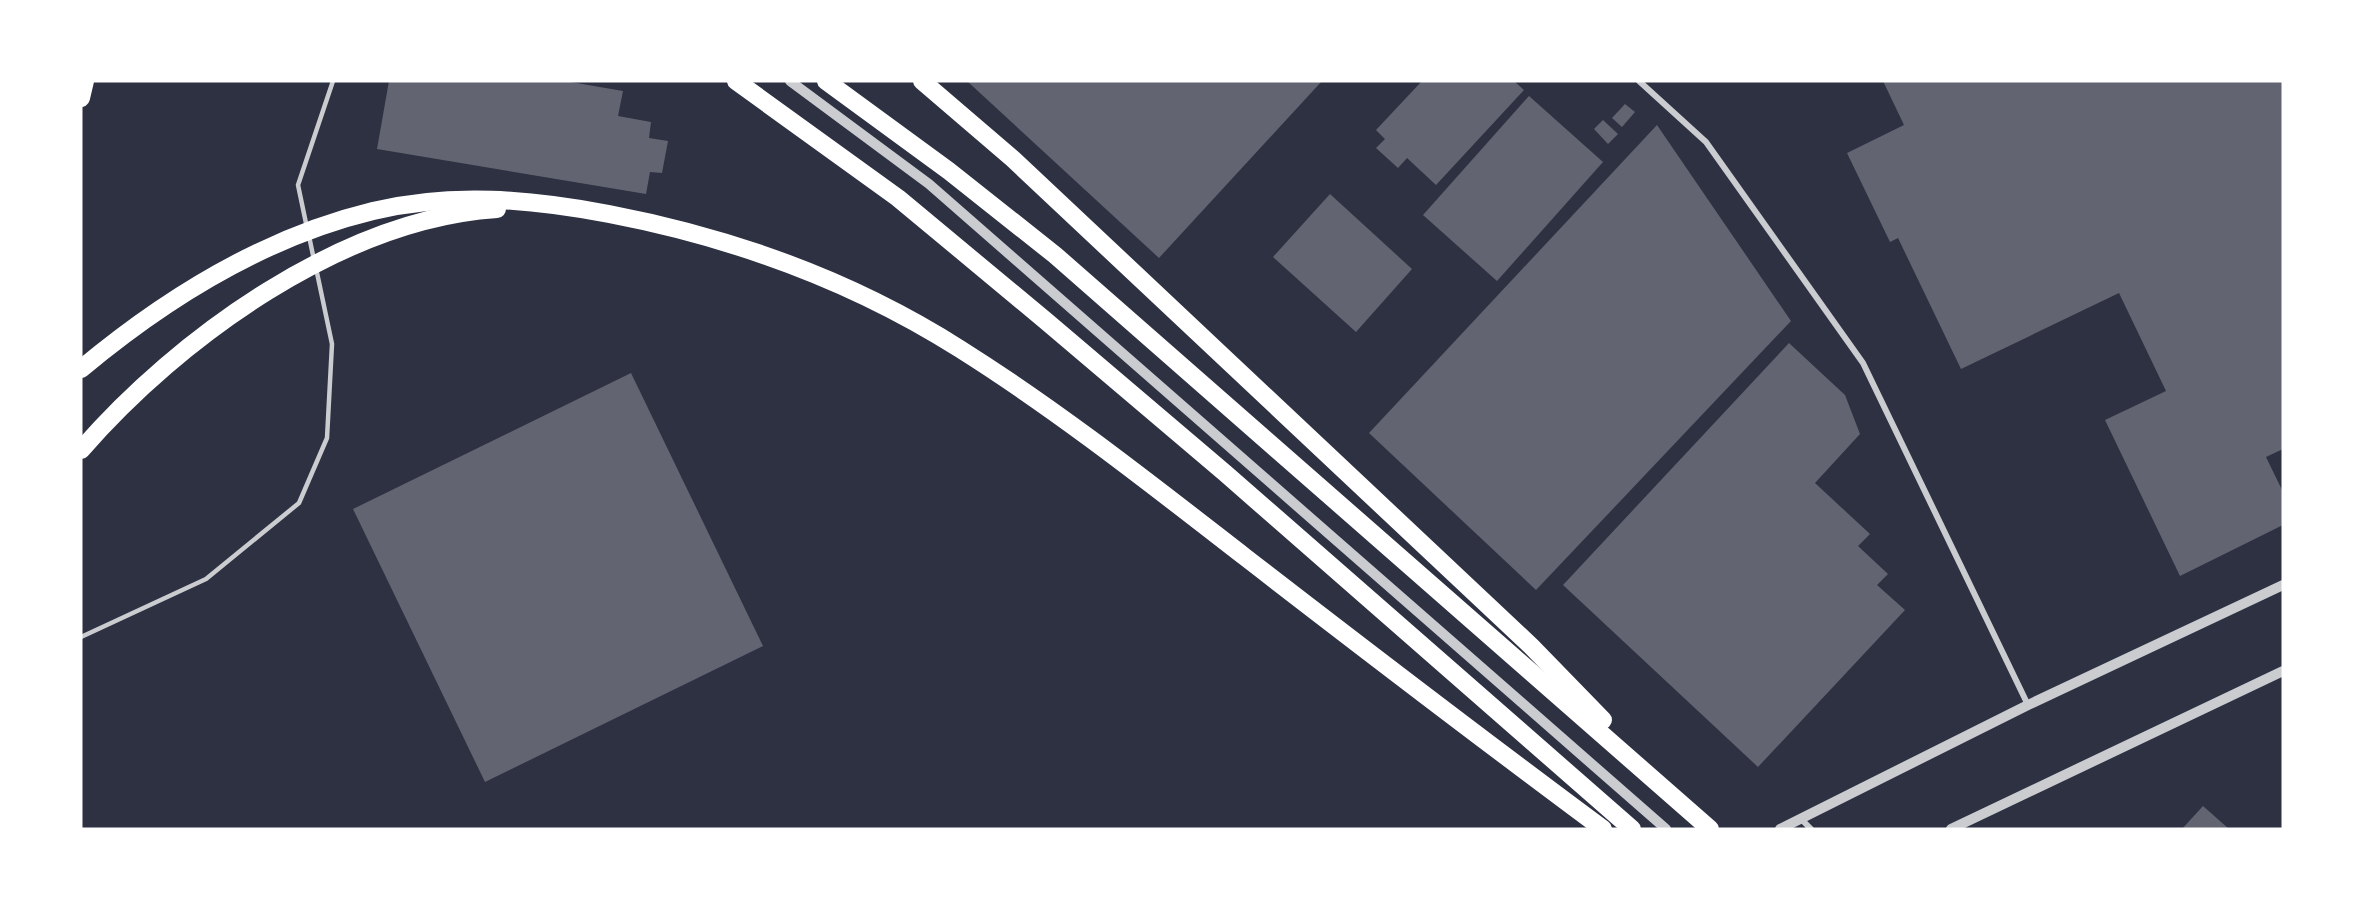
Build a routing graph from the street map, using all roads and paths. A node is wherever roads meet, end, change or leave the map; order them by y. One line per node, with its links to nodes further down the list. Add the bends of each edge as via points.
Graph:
1 (85, 81): 8 (highway)
2 (333, 81): 13 (lane, via 298,185 332,344 327,438 299,503 206,579)
3 (736, 81): 19 (highway, via 898,198 1009,290)
4 (790, 81): 20 (street, via 929,184)
5 (826, 81): 17 (highway, via 1055,255)
6 (922, 81): 17 (highway, via 1013,159 1531,646)
7 (1638, 81): 15 (street, via 1706,142 1863,363)
8 (81, 98)
9 (592, 211): 10 (highway, via 529,200 470,198 375,210 323,226 213,275 123,335); 11 (highway, via 529,207 478,210 425,219 377,235 277,287 195,341 126,400); 18 (highway, via 668,225 802,268 876,302 958,348 1139,475)
10 (81, 369)
11 (81, 450)
12 (2283, 585): 15 (street)
13 (81, 637)
14 (2283, 671): 23 (street)
15 (2028, 705): 16 (street)
16 (1800, 818): 21 (street); 22 (street)
17 (1708, 827)
18 (1603, 829)
19 (1632, 829)
20 (1666, 829)
21 (1780, 829)
22 (1811, 829)
23 (1951, 829)

